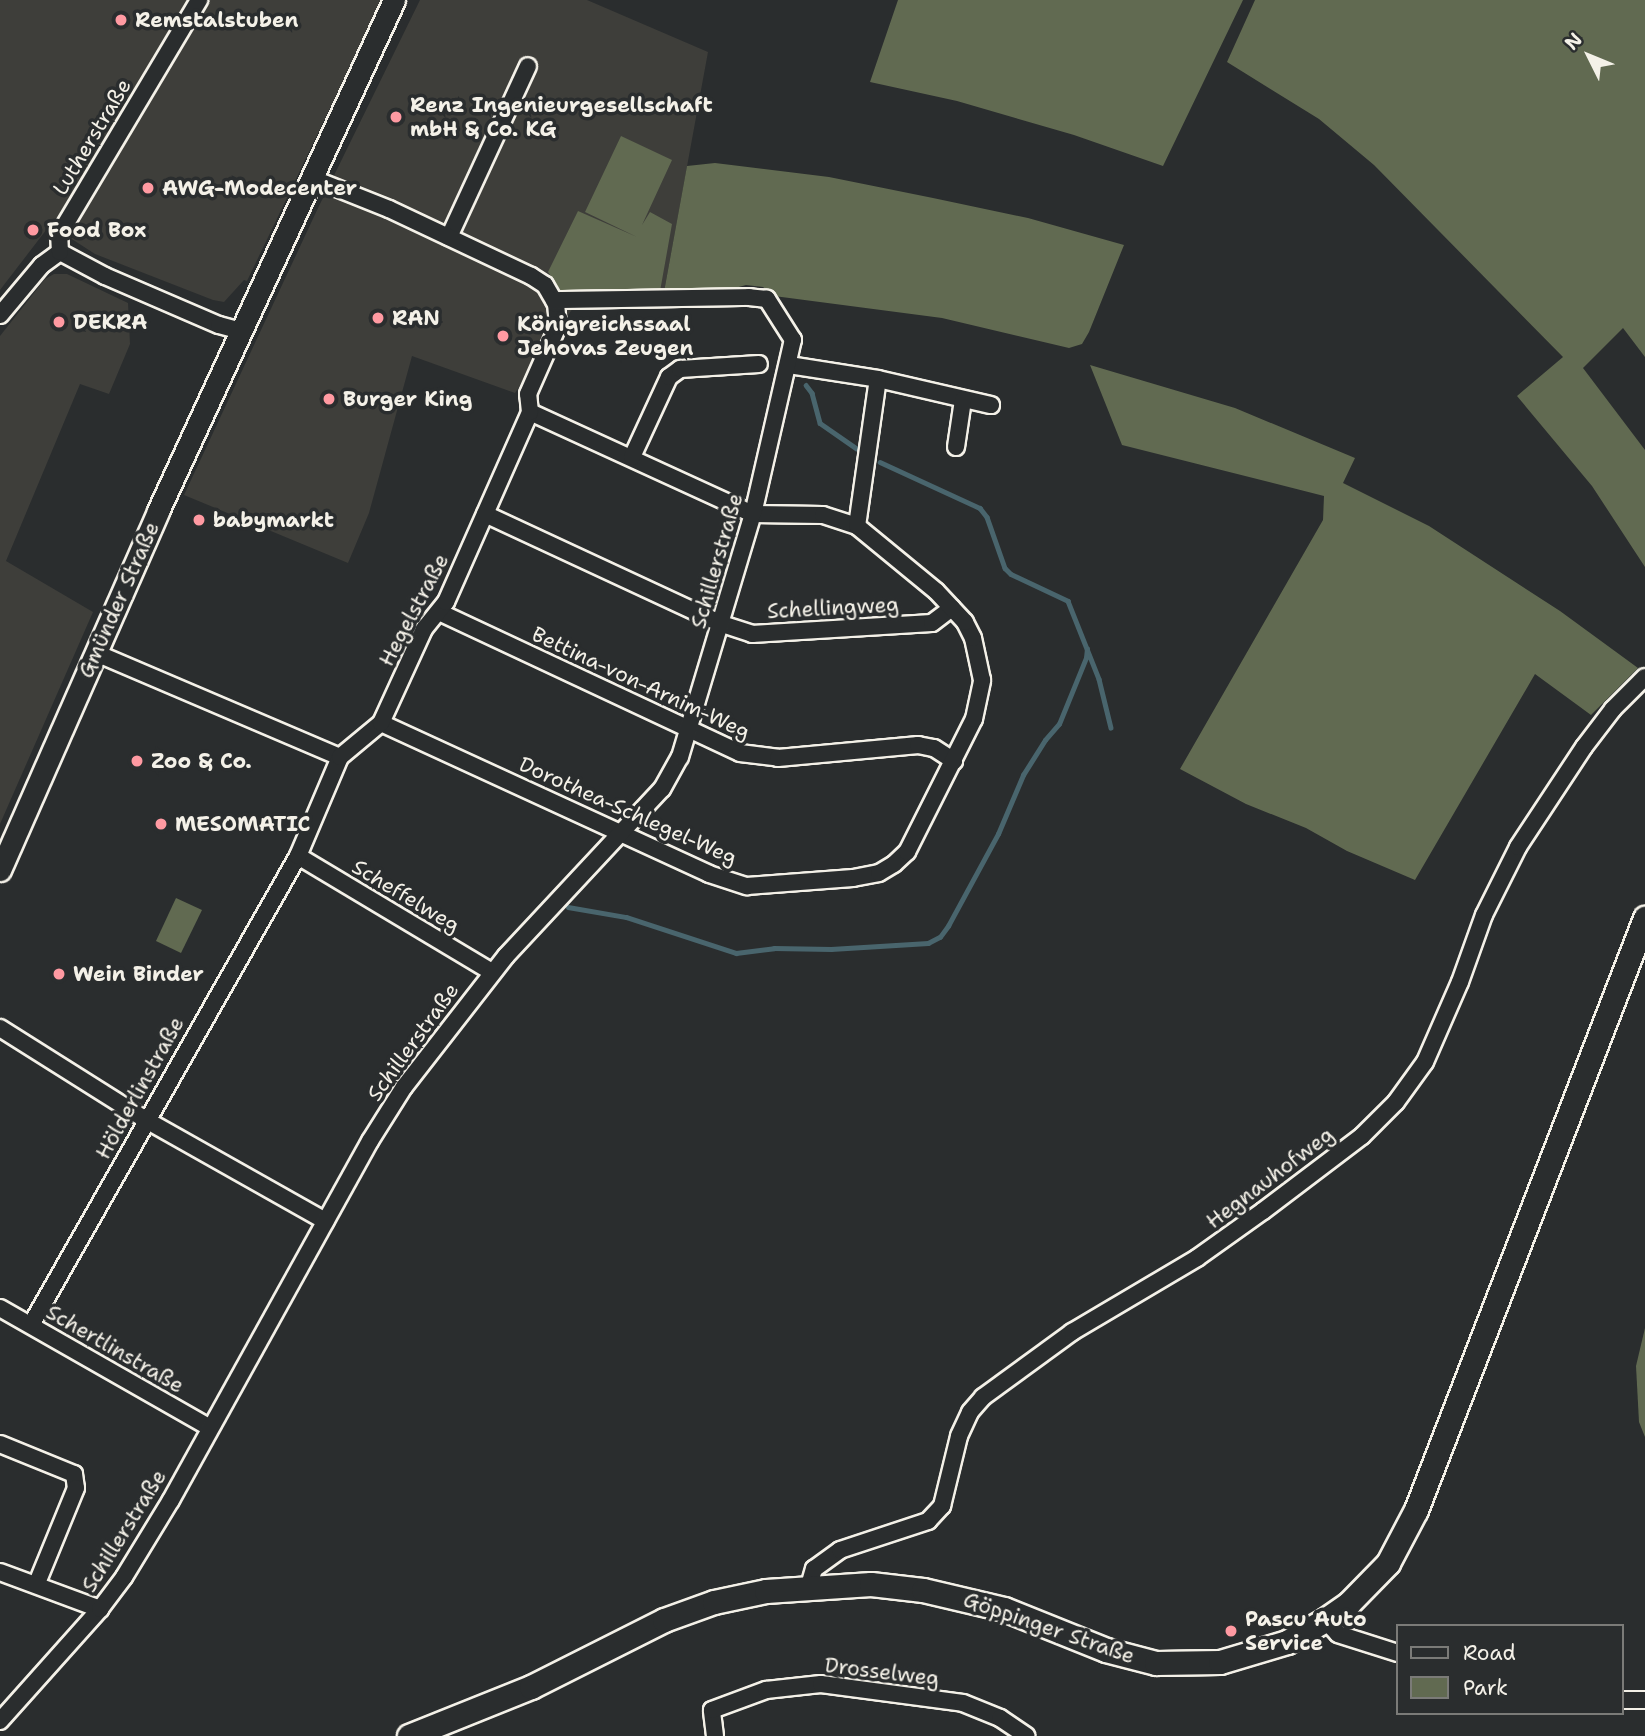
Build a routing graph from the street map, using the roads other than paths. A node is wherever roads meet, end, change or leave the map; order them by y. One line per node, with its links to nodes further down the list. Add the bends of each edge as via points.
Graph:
1 (394, 0): 4 (street, Gmünder Straße)
2 (195, 3): 6 (street, Lutherstraße, via 59,235)
3 (528, 66): 5 (street)
4 (311, 178): 5 (street); 9 (street, Gmünder Straße)
5 (449, 237): 7 (street, via 531,276 545,285)
6 (60, 252): 8 (street, via 42,264); 9 (street, via 152,296)
7 (554, 300): 11 (street, Schillerstraße, via 767,299 793,340); 15 (street, Hegelstraße, via 558,326 528,394)
8 (0, 315)
9 (241, 331): 24 (street, Gmünder Straße)
10 (759, 364): 17 (street, via 680,369 669,377)
11 (789, 365): 12 (street); 19 (street, Schillerstraße)
12 (878, 379): 13 (street); 20 (street)
13 (963, 400): 14 (street); 16 (street)
14 (991, 405)
15 (530, 412): 17 (street); 18 (street, Hegelstraße)
16 (956, 447)
17 (632, 457): 19 (street)
18 (485, 513): 22 (street, Hegelstraße); 23 (street, Schellingweg)
19 (752, 514): 20 (street, via 822,514); 23 (street, Schillerstraße)
20 (857, 526): 21 (street, Dorothea-Schlegel-Weg)
21 (952, 608): 23 (street, Schellingweg, via 932,623 790,634 752,634); 29 (street, Dorothea-Schlegel-Weg, via 972,638 982,680 974,719)
22 (439, 612): 26 (street, Hegelstraße, via 424,629); 27 (street, Bettina-von-Arnim-Weg)
23 (722, 624): 27 (street, Schillerstraße)
24 (96, 653): 28 (street); 32 (street, Gmünder Straße)
25 (1645, 677): 44 (street, Hegnauhofweg, via 1584,747 1518,847 1484,915 1425,1062 1396,1101 1362,1136 1263,1211 1197,1258 1072,1332 983,1397 959,1436 942,1506 928,1521 840,1550 814,1569)
26 (381, 723): 28 (street, Hegelstraße); 30 (street, Dorothea-Schlegel-Weg)
27 (688, 730): 29 (street, Bettina-von-Arnim-Weg, via 758,758 918,745 934,748); 30 (street, Schillerstraße, via 673,772)
28 (340, 757): 31 (street, Hölderlinstraße)
29 (954, 761): 30 (street, Dorothea-Schlegel-Weg, via 907,852 879,873 747,886 709,874)
30 (621, 833): 34 (street, Schillerstraße)
31 (298, 856): 34 (street, Scheffelweg); 36 (street, Hölderlinstraße)
32 (0, 870)
33 (1645, 918): 46 (main road, Göppinger Straße, via 1416,1510 1388,1563)
34 (492, 972): 37 (street, Schillerstraße, via 404,1087)
35 (0, 1028): 36 (street)
36 (146, 1119): 37 (street); 39 (street, Hölderlinstraße)
37 (325, 1221): 40 (street, Schillerstraße)
38 (0, 1308): 39 (street, Schertlinstraße)
39 (31, 1325): 40 (street, Schertlinstraße)
40 (209, 1427): 45 (street, Schillerstraße, via 171,1500)
41 (0, 1444): 43 (street, via 74,1474 76,1488)
42 (0, 1572): 43 (street)
43 (37, 1583): 45 (street)
44 (809, 1586): 46 (main road, Göppinger Straße, via 871,1584 968,1599 1106,1650 1156,1663 1220,1662 1287,1642); 51 (main road, Göppinger Straße, via 714,1602 664,1620 531,1687)
45 (100, 1609): 50 (street, Schillerstraße)
46 (1325, 1620): 47 (street, via 1339,1634)
47 (1396, 1652)
48 (1624, 1700): 49 (street)
49 (1645, 1700)
50 (0, 1721)
51 (409, 1736)
52 (715, 1736): 53 (street, Drosselweg, via 712,1710 766,1690 821,1684 963,1703 1000,1718)
53 (1027, 1736)

